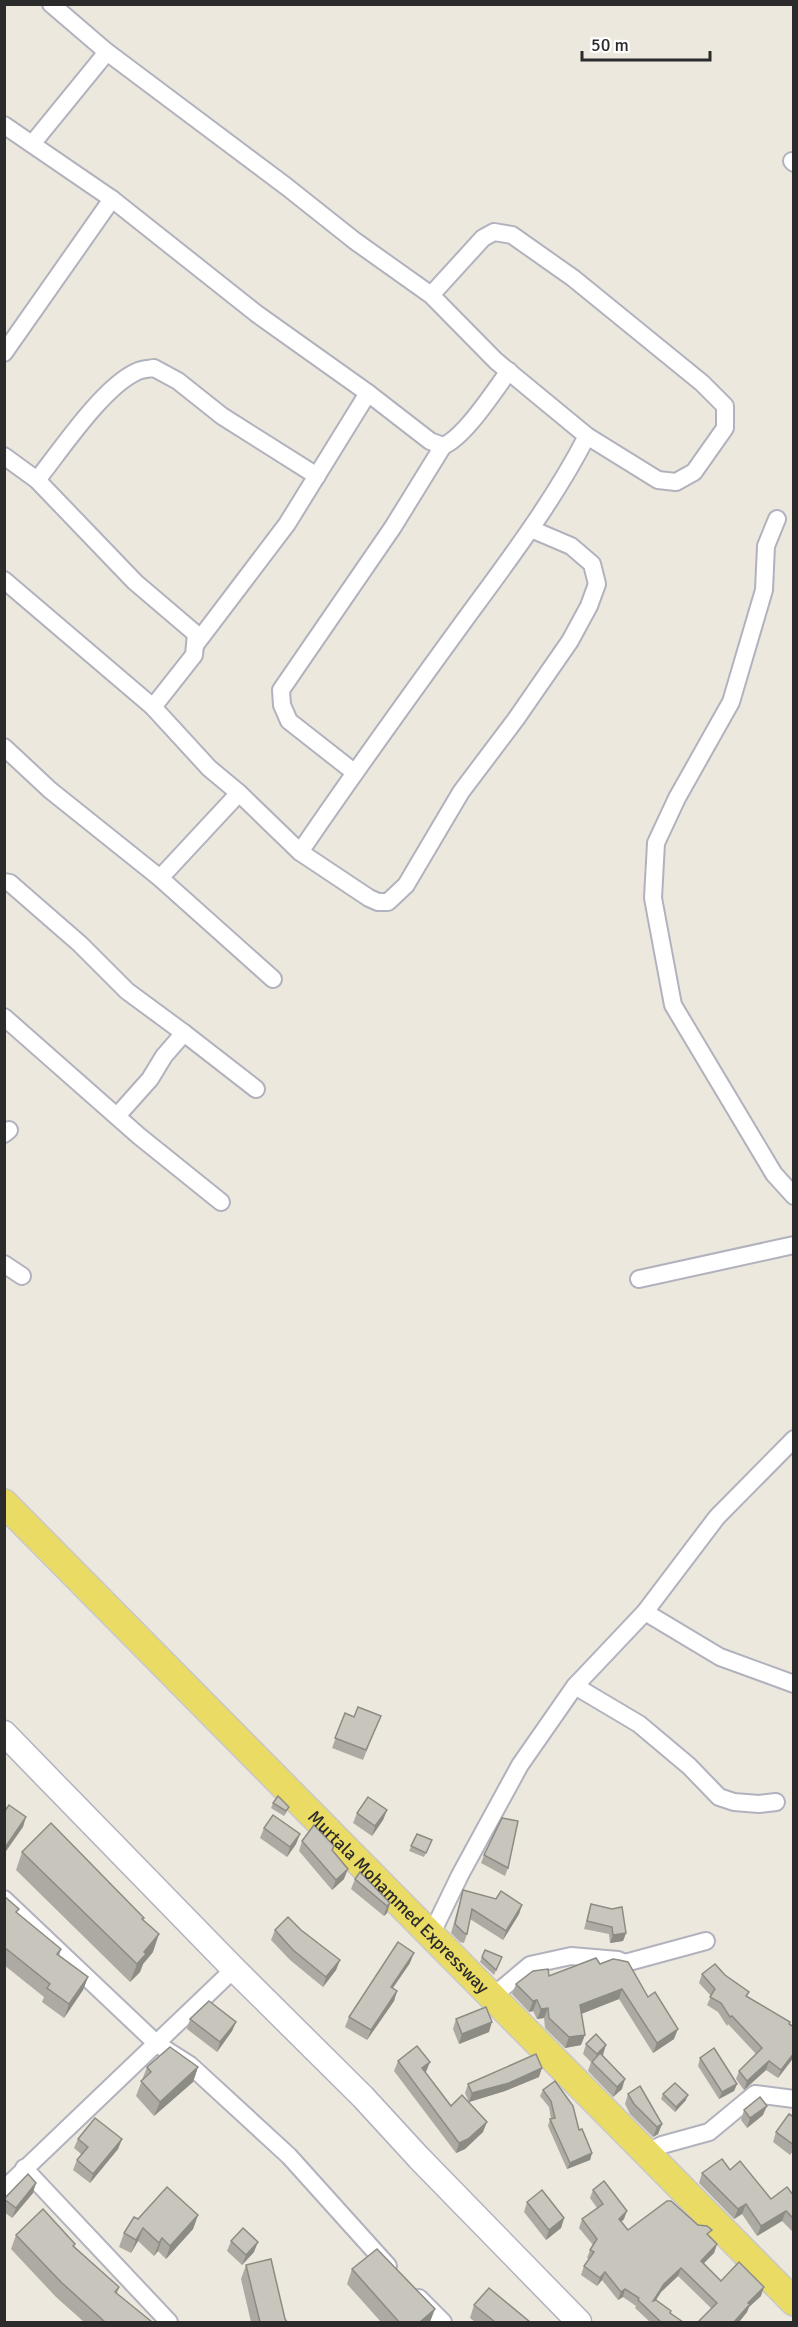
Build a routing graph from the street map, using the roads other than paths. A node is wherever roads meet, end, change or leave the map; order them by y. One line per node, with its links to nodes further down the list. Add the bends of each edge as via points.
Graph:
1 (51, 4): 2 (street)
2 (107, 52): 4 (street); 6 (street)
3 (4, 125): 4 (street)
4 (32, 144): 5 (street)
5 (112, 199): 7 (street); 9 (street, via 257,314)
6 (431, 295): 8 (street); 10 (street, via 483,238 494,232 512,235 573,278 725,406 725,428 716,445 694,472 676,482 658,480)
7 (4, 353)
8 (509, 371): 10 (street); 11 (street, via 478,413 451,443)
9 (368, 393): 11 (street, via 429,441); 13 (street)
10 (587, 436): 16 (street)
11 (443, 446): 21 (street, via 393,527 280,690 289,721)
12 (4, 456): 14 (street)
13 (317, 476): 14 (street, via 154,368 136,371 120,382); 18 (street, via 287,524)
14 (37, 480): 18 (street, via 135,582 196,634)
15 (777, 519): 31 (street, via 766,546 764,590 731,702 656,843 653,898 673,1005 774,1174)
16 (531, 529): 21 (street); 23 (street, via 571,546 592,564 597,585 570,641 461,792 406,885 388,902 378,902)
17 (4, 580): 19 (street)
18 (196, 644): 19 (street, via 194,655)
19 (153, 707): 22 (street, via 209,768)
20 (4, 747): 24 (street, via 50,790)
21 (354, 772): 23 (street)
22 (239, 793): 23 (street); 24 (street)
23 (300, 852)
24 (160, 878): 26 (street)
25 (4, 882): 28 (street, via 10,883 80,944 127,991)
26 (273, 979)
27 (4, 1017): 30 (street)
28 (184, 1033): 29 (street); 30 (street)
29 (256, 1089)
30 (117, 1116): 32 (street)
31 (794, 1196)
32 (221, 1202)
33 (794, 1245): 36 (street)
34 (4, 1264): 35 (street)
35 (22, 1276)
36 (639, 1279)
37 (794, 1439): 39 (street, via 717,1517)
38 (4, 1503): 45 (main road, Murtala Mohammed Expressway)
39 (645, 1612): 40 (street, via 720,1657); 41 (street)
40 (794, 1684)
41 (575, 1686): 43 (street, via 639,1724 689,1766 718,1797 734,1802); 45 (street, via 520,1765)
42 (4, 1733): 47 (main road)
43 (776, 1802)
44 (4, 1899): 49 (street)
45 (431, 1935): 48 (main road, Murtala Mohammed Expressway)
46 (706, 1941): 48 (street, via 625,1963 571,1956 530,1965)
47 (234, 1969): 49 (street); 57 (main road)
48 (492, 1997): 51 (main road, Murtala Mohammed Expressway)
49 (157, 2044): 52 (street); 56 (street, via 190,2065 288,2156)
50 (794, 2099): 51 (street, via 755,2094 709,2132)
51 (646, 2153): 54 (main road, Murtala Mohammed Expressway)
52 (24, 2168): 53 (street); 55 (street)
53 (4, 2189)
54 (794, 2302)
55 (169, 2322)
56 (443, 2322)
57 (579, 2322)

